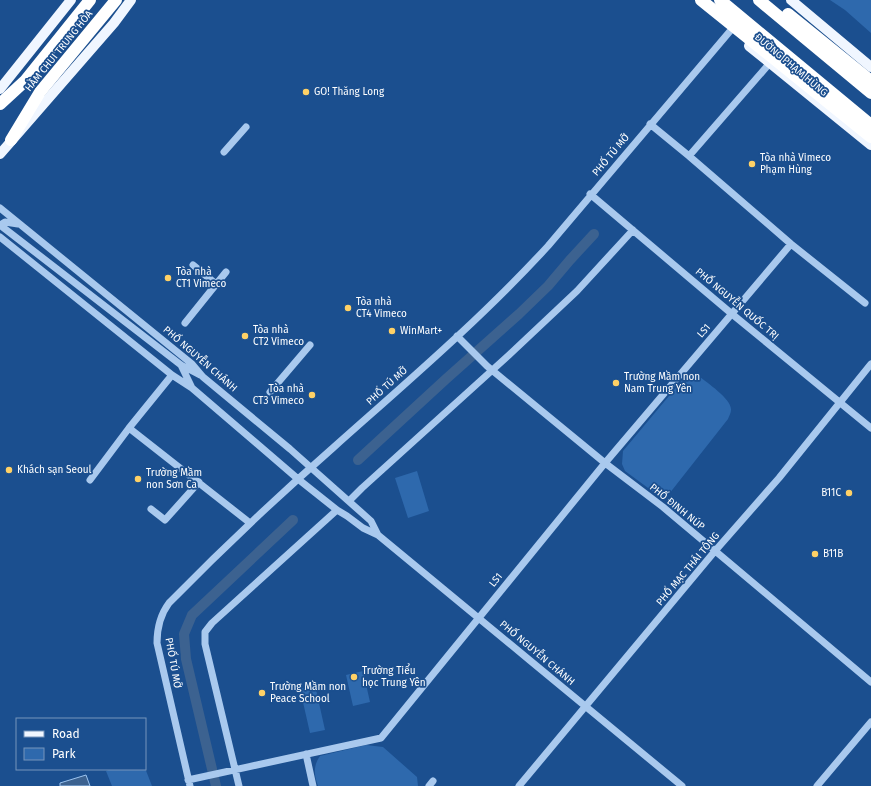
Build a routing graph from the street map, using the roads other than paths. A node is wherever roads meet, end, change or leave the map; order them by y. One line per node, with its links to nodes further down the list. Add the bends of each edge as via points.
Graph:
1 (71, 0): 13 (main road)
2 (90, 0): 15 (highway, HẦM CHUI TRUNG HÒA, via 25,81)
3 (116, 0): 20 (highway, HẦM CHUI TRUNG HÒA, via 40,92)
4 (131, 0): 20 (main road, via 114,23)
5 (700, 0): 10 (main road, ĐƯỜNG PHẠM HÙNG); 19 (highway)
6 (720, 0): 17 (highway)
7 (759, 0): 14 (highway)
8 (772, 0): 12 (highway)
9 (791, 0): 12 (main road)
10 (731, 30): 11 (main road, ĐƯỜNG PHẠM HÙNG); 16 (street, PHỐ TÚ MỠ)
11 (770, 64): 21 (main road, ĐƯỜNG PHẠM HÙNG); 24 (street)
12 (869, 75)
13 (0, 89)
14 (871, 93)
15 (0, 104)
16 (650, 124): 24 (street); 25 (street, PHỐ TÚ MỠ)
17 (871, 125)
18 (246, 126): 22 (street)
19 (871, 137)
20 (11, 140): 23 (main road)
21 (871, 145)
22 (224, 152)
23 (0, 154)
24 (689, 156): 31 (street)
25 (590, 194): 29 (street, PHỐ NGUYỄN QUỐC TRỊ); 38 (street, PHỐ TÚ MỠ, via 522,274)
26 (0, 208): 27 (street, PHỐ NGUYỄN CHÁNH)
27 (20, 224): 28 (street, via 5,222); 44 (street, PHỐ NGUYỄN CHÁNH, via 192,364)
28 (0, 225): 41 (street)
29 (633, 230): 36 (street, PHỐ NGUYỄN QUỐC TRỊ); 42 (street, via 577,291)
30 (0, 236): 43 (street, PHỐ NGUYỄN CHÁNH)
31 (792, 244): 35 (street); 36 (street, LS1)
32 (193, 265): 34 (street)
33 (226, 272): 34 (street)
34 (216, 284): 37 (street)
35 (865, 303)
36 (732, 314): 47 (street, PHỐ NGUYỄN QUỐC TRỊ); 50 (street, LS1)
37 (185, 323)
38 (457, 336): 42 (street, PHỐ ĐINH NÚP); 51 (street, PHỐ TÚ MỠ)
39 (310, 344): 46 (street)
40 (871, 364): 47 (street, PHỐ MẠC THÁI TÔNG)
41 (181, 365): 44 (street); 45 (street)
42 (490, 369): 50 (street, PHỐ ĐINH NÚP); 55 (street)
43 (172, 375): 45 (street, PHỐ NGUYỄN CHÁNH); 48 (street)
44 (203, 377): 51 (street, PHỐ NGUYỄN CHÁNH)
45 (192, 388): 52 (street, PHỐ NGUYỄN CHÁNH)
46 (270, 392)
47 (840, 402): 49 (street, PHỐ NGUYỄN QUỐC TRỊ); 60 (street, PHỐ MẠC THÁI TÔNG, via 784,472)
48 (129, 428): 53 (street); 54 (street)
49 (871, 428)
50 (605, 463): 60 (street, PHỐ ĐINH NÚP); 61 (street, LS1)
51 (311, 468): 52 (street, PHỐ TÚ MỠ); 55 (street, PHỐ NGUYỄN CHÁNH)
52 (298, 479): 57 (street, PHỐ NGUYỄN CHÁNH); 58 (street, PHỐ TÚ MỠ)
53 (90, 480)
54 (199, 482): 56 (street, via 165,520); 58 (street)
55 (349, 501): 59 (street, PHỐ NGUYỄN CHÁNH, via 371,520)
56 (151, 509)
57 (337, 510): 59 (street, PHỐ NGUYỄN CHÁNH); 66 (street, via 205,632 205,644)
58 (250, 522): 67 (street, PHỐ TÚ MỠ, via 169,603 160,619 157,636 159,655)
59 (378, 535): 61 (street, PHỐ NGUYỄN CHÁNH)
60 (715, 551): 62 (street, PHỐ ĐINH NÚP); 63 (street, PHỐ MẠC THÁI TÔNG)
61 (480, 618): 63 (street, PHỐ NGUYỄN CHÁNH); 65 (street, LS1, via 381,738)
62 (871, 682)
63 (585, 707): 70 (street, PHỐ MẠC THÁI TÔNG); 71 (street, PHỐ NGUYỄN CHÁNH)
64 (871, 722): 72 (street)
65 (306, 754): 66 (street, LS1); 69 (street)
66 (235, 770): 67 (street, LS1, via 202,777); 68 (street)
67 (189, 783)
68 (239, 786)
69 (313, 786)
70 (519, 786)
71 (682, 786)
72 (817, 786)

